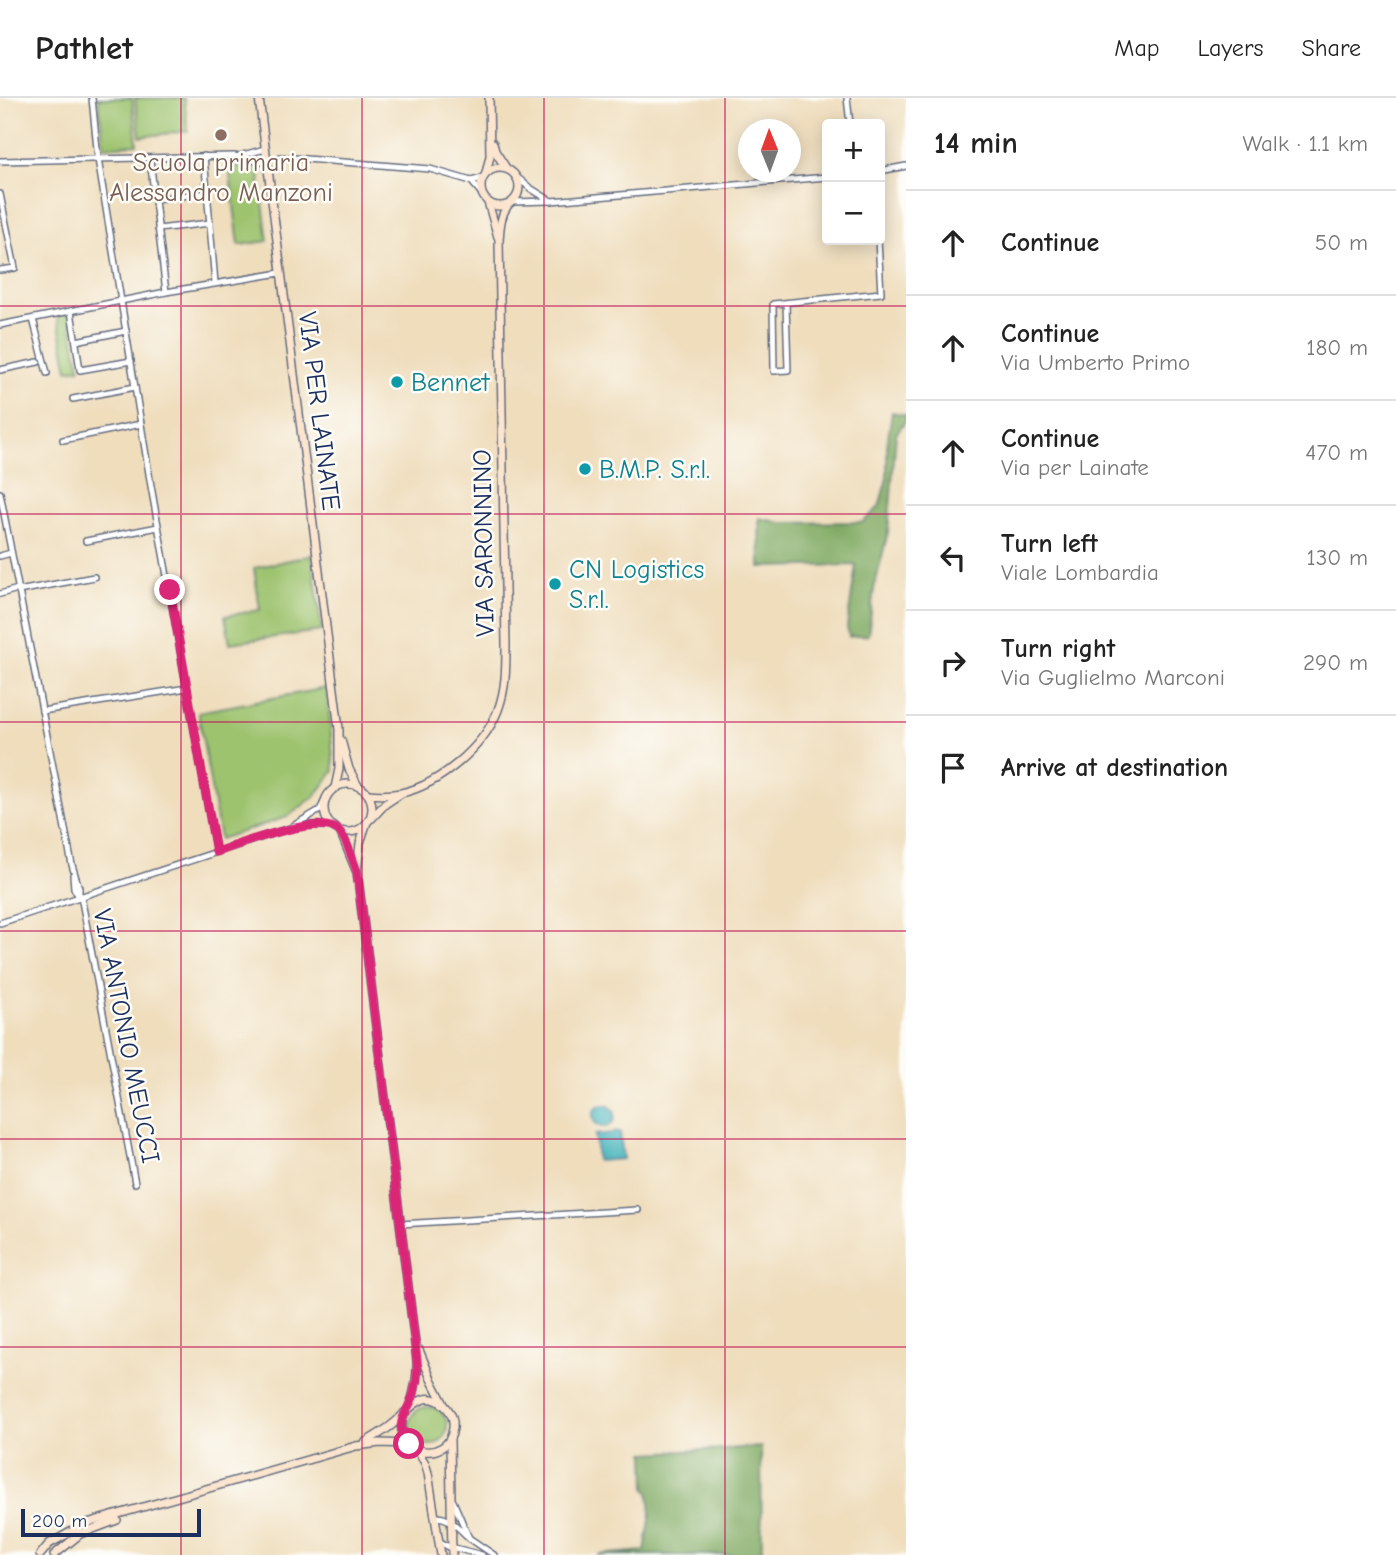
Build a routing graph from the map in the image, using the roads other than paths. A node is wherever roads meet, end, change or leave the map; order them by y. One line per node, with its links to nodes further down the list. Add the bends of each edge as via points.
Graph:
1 (92, 98): 11 (street)
2 (259, 98): 7 (main road, VIA PER LAINATE)
3 (489, 98): 6 (main road)
4 (847, 98): 5 (street)
5 (849, 119)
6 (490, 132): 16 (main road); 18 (main road)
7 (265, 149): 9 (street); 14 (main road, VIA PER LAINATE)
8 (204, 156): 9 (street); 12 (street); 22 (street)
9 (239, 156): 14 (street)
10 (281, 157): 21 (street, via 430,169)
11 (98, 159): 12 (street); 13 (street); 37 (street)
12 (150, 159): 25 (street)
13 (0, 161)
14 (267, 163): 34 (main road, VIA PER LAINATE)
15 (906, 166): 17 (street)
16 (506, 168): 18 (main road, via 492,169); 20 (main road)
17 (885, 170)
18 (485, 176): 21 (street); 24 (main road)
19 (822, 177): 26 (street)
20 (518, 178): 26 (street); 28 (main road, via 520,189)
21 (471, 181): 24 (street)
22 (207, 193): 25 (street); 29 (street)
23 (0, 194): 33 (street, via 15,268)
24 (482, 194): 27 (main road)
25 (155, 199): 30 (street)
26 (551, 201): 28 (street)
27 (488, 202): 28 (main road); 31 (main road, VIA SARONNINO)
28 (510, 203): 31 (main road, VIA SARONNINO, via 503,211)
29 (210, 223): 30 (street); 35 (street)
30 (158, 229): 36 (street)
31 (499, 241): 66 (main road, VIA SARONNINO, via 506,681 498,713 472,749 433,780)
32 (878, 245): 38 (street, via 881,293)
33 (0, 270)
34 (281, 273): 35 (street); 63 (main road, VIA PER LAINATE)
35 (215, 283): 36 (street)
36 (166, 292): 37 (street)
37 (121, 300): 39 (street); 42 (street)
38 (786, 303): 38 (street, via 773,304 774,371 788,370)
39 (71, 311): 40 (street); 43 (street)
40 (33, 319): 41 (street); 47 (street)
41 (0, 325)
42 (126, 331): 43 (street); 44 (street)
43 (76, 341): 44 (street, via 80,370)
44 (131, 360): 48 (street)
45 (38, 362): 46 (street)
46 (0, 370)
47 (47, 373)
48 (135, 387): 49 (street); 50 (street)
49 (72, 398)
50 (141, 424): 51 (street); 54 (street)
51 (63, 440)
52 (0, 492): 53 (street, VIA ANTONIO MEUCCI)
53 (1, 507): 56 (street, VIA ANTONIO MEUCCI)
54 (158, 527): 55 (street); 61 (street)
55 (86, 541)
56 (11, 554): 57 (street); 59 (street, VIA ANTONIO MEUCCI)
57 (0, 556)
58 (94, 577): 59 (street)
59 (18, 590): 60 (street); 62 (street, VIA ANTONIO MEUCCI)
60 (0, 594)
61 (187, 688): 62 (street); 73 (street)
62 (42, 712): 75 (street, VIA ANTONIO MEUCCI, via 74,888)
63 (339, 729): 64 (main road, VIA PER LAINATE); 65 (main road, VIA PER LAINATE)
64 (358, 786): 65 (main road); 67 (main road)
65 (335, 788): 68 (main road)
66 (400, 793): 67 (main road, VIA SARONNINO); 69 (main road, VIA SARONNINO)
67 (368, 794): 69 (main road, via 373,806)
68 (326, 798): 70 (main road, via 324,813); 71 (street, via 320,810)
69 (368, 822): 72 (main road, via 354,832); 74 (main road)
70 (331, 826): 71 (street); 72 (main road)
71 (290, 828): 73 (street)
72 (340, 831): 74 (main road)
73 (216, 852): 75 (street)
74 (357, 871): 79 (main road)
75 (80, 897): 76 (street); 77 (street, VIA ANTONIO MEUCCI)
76 (0, 923)
77 (135, 1183)
78 (638, 1210): 79 (street)
79 (400, 1224): 80 (main road)
80 (415, 1336): 81 (main road); 82 (main road, via 418,1374)
81 (445, 1406): 82 (main road, via 431,1399); 83 (main road, via 453,1421)
82 (407, 1409): 84 (main road, via 385,1430); 85 (main road, via 401,1429)
83 (450, 1439): 85 (main road, via 432,1451); 87 (main road)
84 (356, 1446): 85 (main road); 86 (main road)
85 (413, 1447): 88 (main road, via 425,1463)
86 (195, 1493): 93 (main road, via 87,1523 49,1544); 94 (main road, via 91,1529)
87 (451, 1496): 89 (main road); 90 (street)
88 (435, 1517): 89 (street); 91 (main road)
89 (452, 1522): 90 (street); 92 (main road)
90 (469, 1538): 97 (street)
91 (439, 1541): 92 (street); 95 (main road)
92 (452, 1551): 96 (street)
93 (40, 1555)
94 (54, 1555)
95 (441, 1555)
96 (482, 1555)
97 (494, 1555)

